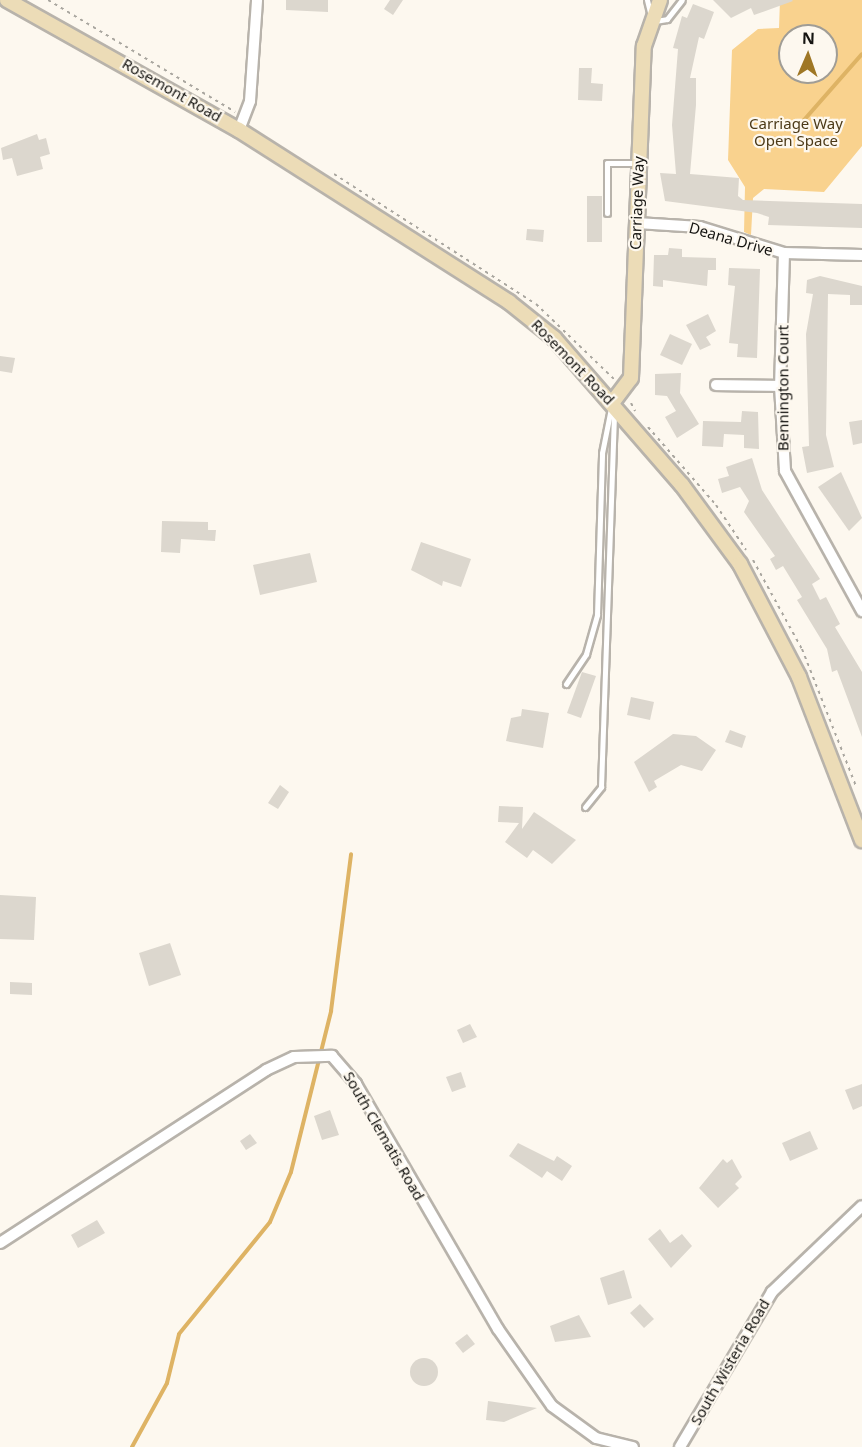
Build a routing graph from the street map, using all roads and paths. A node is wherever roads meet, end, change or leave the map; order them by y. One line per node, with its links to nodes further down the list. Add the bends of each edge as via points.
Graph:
1 (257, 0): 7 (street, via 250,101)
2 (647, 0): 6 (lane)
3 (660, 0): 6 (main road, Carriage Way)
4 (682, 0): 6 (lane, via 667,19)
5 (16, 2): 7 (main road, Rosemont Road)
6 (651, 18): 8 (main road, Carriage Way)
7 (239, 130): 15 (main road, Rosemont Road, via 509,302 554,338)
8 (639, 163): 9 (lane, via 608,163); 10 (main road, Carriage Way)
9 (607, 213)
10 (637, 223): 11 (street, Deana Drive, via 700,227); 15 (main road, Carriage Way, via 631,378)
11 (784, 253): 12 (street, Deana Drive); 14 (street, Bennington Court)
12 (862, 255)
13 (716, 385): 14 (street)
14 (780, 386): 16 (street, Bennington Court, via 785,471)
15 (612, 403): 17 (lane, via 602,453 595,626); 18 (lane, via 601,787); 19 (main road, Rosemont Road, via 701,508 757,592 799,677)
16 (862, 611)
17 (566, 684)
18 (585, 807)
19 (862, 840)
20 (862, 1206): 23 (street, South Wisteria Road, via 772,1292)
21 (0, 1243): 22 (street, South Clematis Road, via 266,1070 294,1057 332,1056 356,1084 498,1329 552,1406 597,1438)
22 (633, 1447)
23 (680, 1447)

